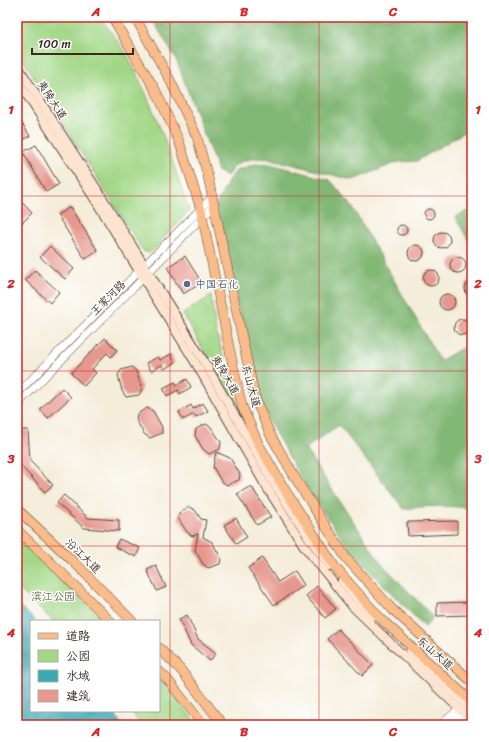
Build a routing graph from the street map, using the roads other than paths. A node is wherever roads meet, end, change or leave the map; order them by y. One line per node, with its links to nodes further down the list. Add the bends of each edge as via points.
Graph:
1 (112, 17): 7 (main road, 东山大道, via 156,91 169,119 179,141)
2 (135, 17): 6 (main road, 东山大道, via 170,80 197,137)
3 (17, 65): 8 (main road, 夷陵大道, via 100,194)
4 (17, 80): 5 (main road, 夷陵大道)
5 (20, 92): 8 (main road, 夷陵大道)
6 (213, 201): 7 (street, 王家河路); 17 (main road, 东山大道, via 255,398 270,434 346,558 392,609)
7 (202, 213): 8 (street, 王家河路); 18 (main road, 东山大道, via 242,406 258,442 285,490 335,567 381,619)
8 (144, 272): 9 (street, 王家河路); 10 (street, 王家河路); 19 (main road, 夷陵大道, via 205,363 271,479 311,541 358,601); 20 (main road, 夷陵大道, via 264,483 304,546 352,606)
9 (17, 394)
10 (17, 405)
11 (17, 509): 14 (main road, 沿江大道)
12 (17, 530): 13 (main road)
13 (109, 620)
14 (131, 620)
15 (160, 649): 23 (main road, via 180,669)
16 (160, 672): 22 (main road)
17 (472, 682)
18 (472, 702)
19 (472, 710)
20 (462, 711): 21 (main road, 夷陵大道); 24 (street); 25 (street)
21 (472, 721)
22 (203, 725)
23 (223, 725)
24 (440, 725)
25 (450, 725)

